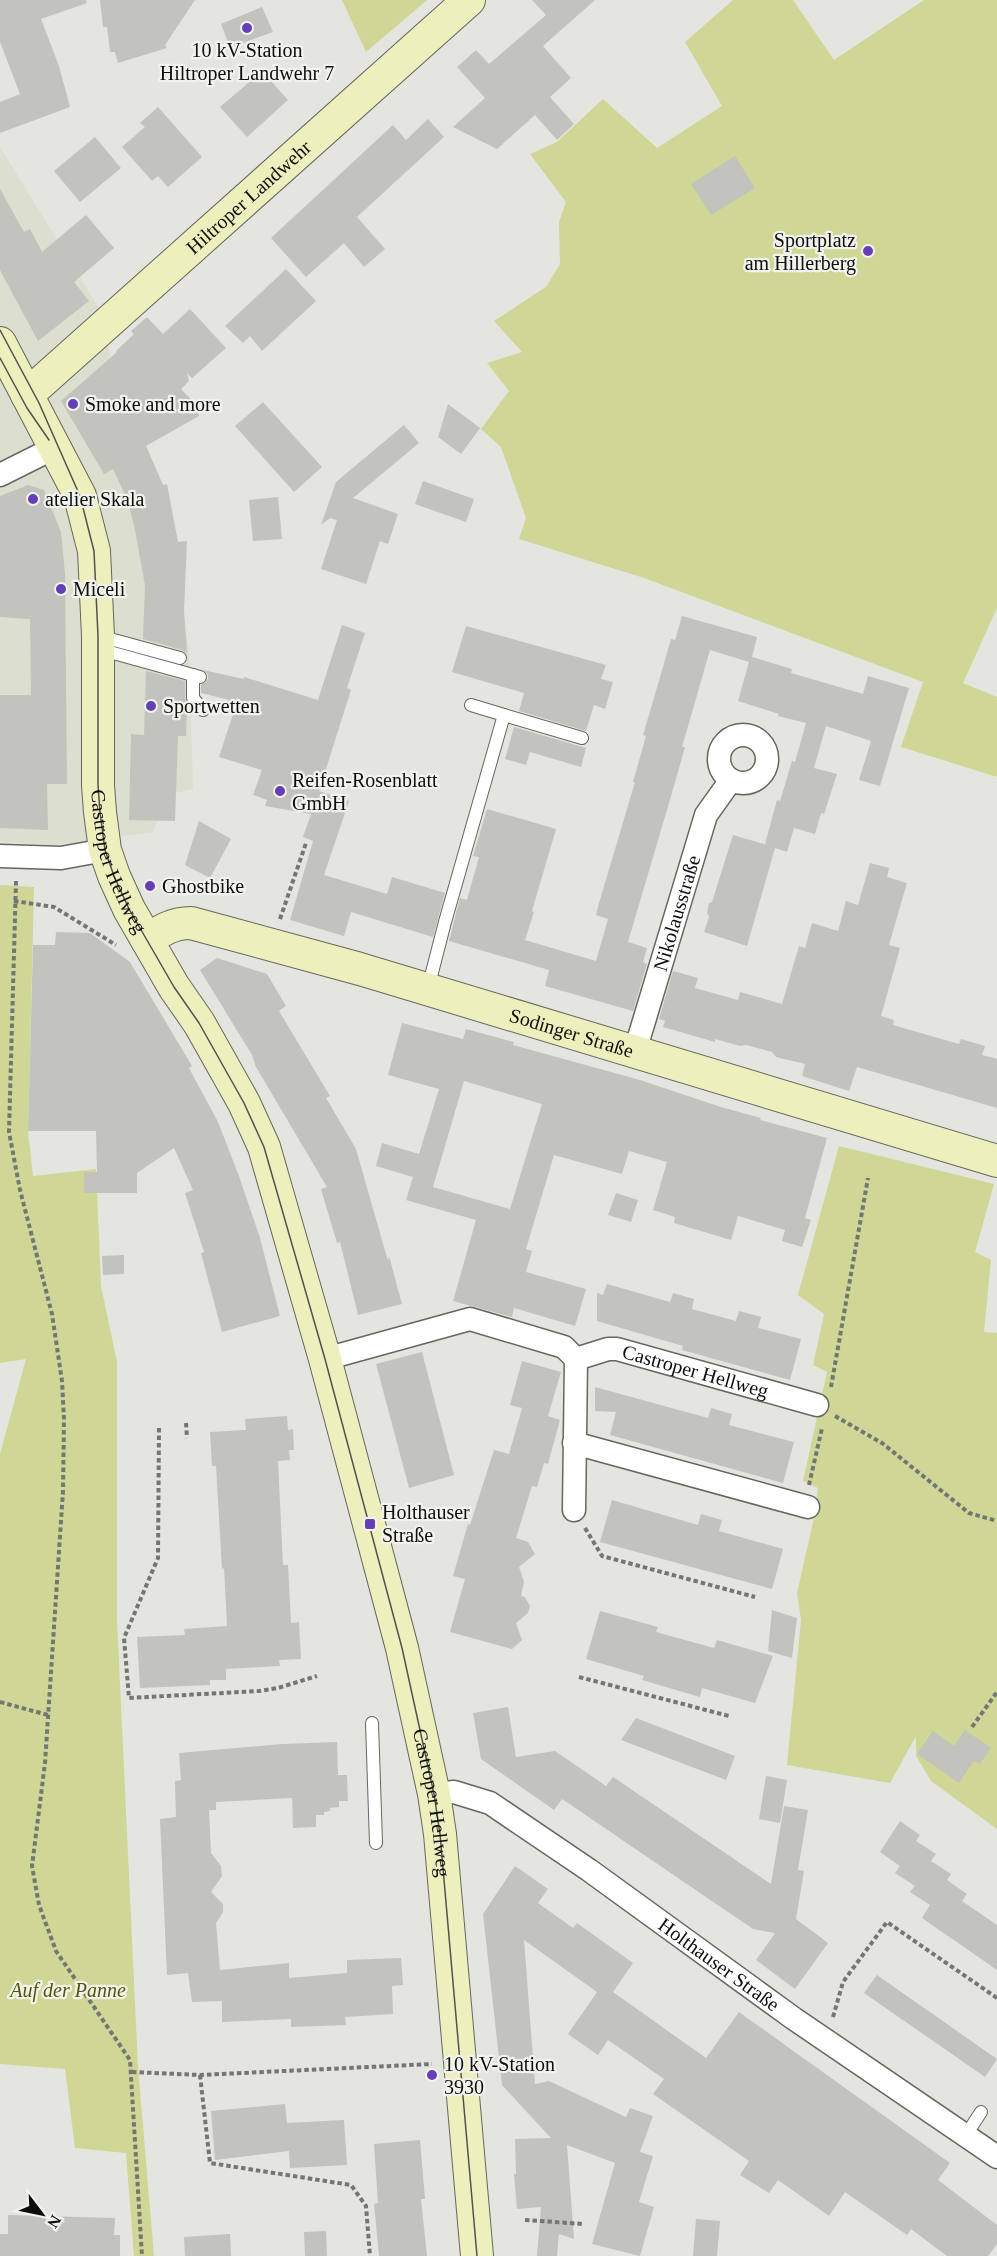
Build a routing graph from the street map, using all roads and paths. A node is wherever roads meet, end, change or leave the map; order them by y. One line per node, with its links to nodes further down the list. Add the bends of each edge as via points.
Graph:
1 (469, 0): 3 (main road, Hiltroper Landwehr)
2 (0, 343): 3 (main road, Castroper Hellweg)
3 (27, 395): 4 (main road, Castroper Hellweg)
4 (56, 447): 5 (street); 6 (main road, Castroper Hellweg, via 80,496 88,525 97,579)
5 (0, 475)
6 (98, 642): 7 (lane); 9 (lane, via 196,676 193,698); 14 (main road, Castroper Hellweg, via 98,785)
7 (180, 658)
8 (471, 705): 10 (lane)
9 (203, 710)
10 (504, 715): 11 (lane); 19 (lane)
11 (582, 738)
12 (731, 780): 20 (street, Nikolausstraße, via 706,815)
13 (306, 843): 18 (path)
14 (105, 850): 15 (street, via 61,858); 17 (main road, Castroper Hellweg)
15 (9, 856): 16 (path)
16 (14, 901): 17 (path, via 54,906); 38 (path, via 9,1132 52,1314 64,1419)
17 (134, 944): 18 (main road, Sodinger Straße, via 166,927 191,922); 23 (main road, Castroper Hellweg, via 199,1023 244,1103 264,1147)
18 (272, 945): 19 (main road, Sodinger Straße)
19 (428, 989): 20 (main road, Sodinger Straße)
20 (634, 1052): 21 (main road, Sodinger Straße)
21 (997, 1161)
22 (868, 1178): 25 (path)
23 (325, 1359): 24 (street, via 470,1319 564,1347); 42 (main road, Castroper Hellweg, via 402,1648)
24 (576, 1359): 25 (street, Castroper Hellweg, via 617,1349); 29 (street)
25 (821, 1408): 30 (path); 32 (path, via 882,1443 969,1513)
26 (186, 1423): 28 (path)
27 (159, 1428): 34 (path, via 158,1558 124,1638 129,1698 259,1691)
28 (187, 1438)
29 (574, 1443): 30 (street); 31 (street)
30 (808, 1506)
31 (574, 1510): 33 (path, via 602,1556)
32 (997, 1521)
33 (755, 1597)
34 (317, 1676)
35 (579, 1677): 39 (path)
36 (997, 1692): 41 (path)
37 (0, 1702): 38 (path)
38 (48, 1715): 47 (path, via 32,1866 39,1905 57,1951 130,2060)
39 (729, 1716)
40 (372, 1723): 43 (lane)
41 (972, 1727)
42 (434, 1794): 45 (street, Holthauser Straße, via 454,1792 490,1803); 46 (main road, Castroper Hellweg)
43 (376, 1843)
44 (997, 1998): 45 (path, via 887,1922 843,1982)
45 (827, 2041): 50 (street, Holthauser Straße)
46 (460, 2063): 48 (path); 56 (main road, Castroper Hellweg)
47 (132, 2072): 48 (path); 54 (path)
48 (200, 2075): 55 (path, via 210,2163 351,2185 366,2206)
49 (981, 2112): 50 (lane)
50 (966, 2136): 51 (street, Holthauser Straße)
51 (997, 2157)
52 (525, 2220): 53 (path)
53 (583, 2224)
54 (142, 2256)
55 (370, 2256)
56 (477, 2256)

